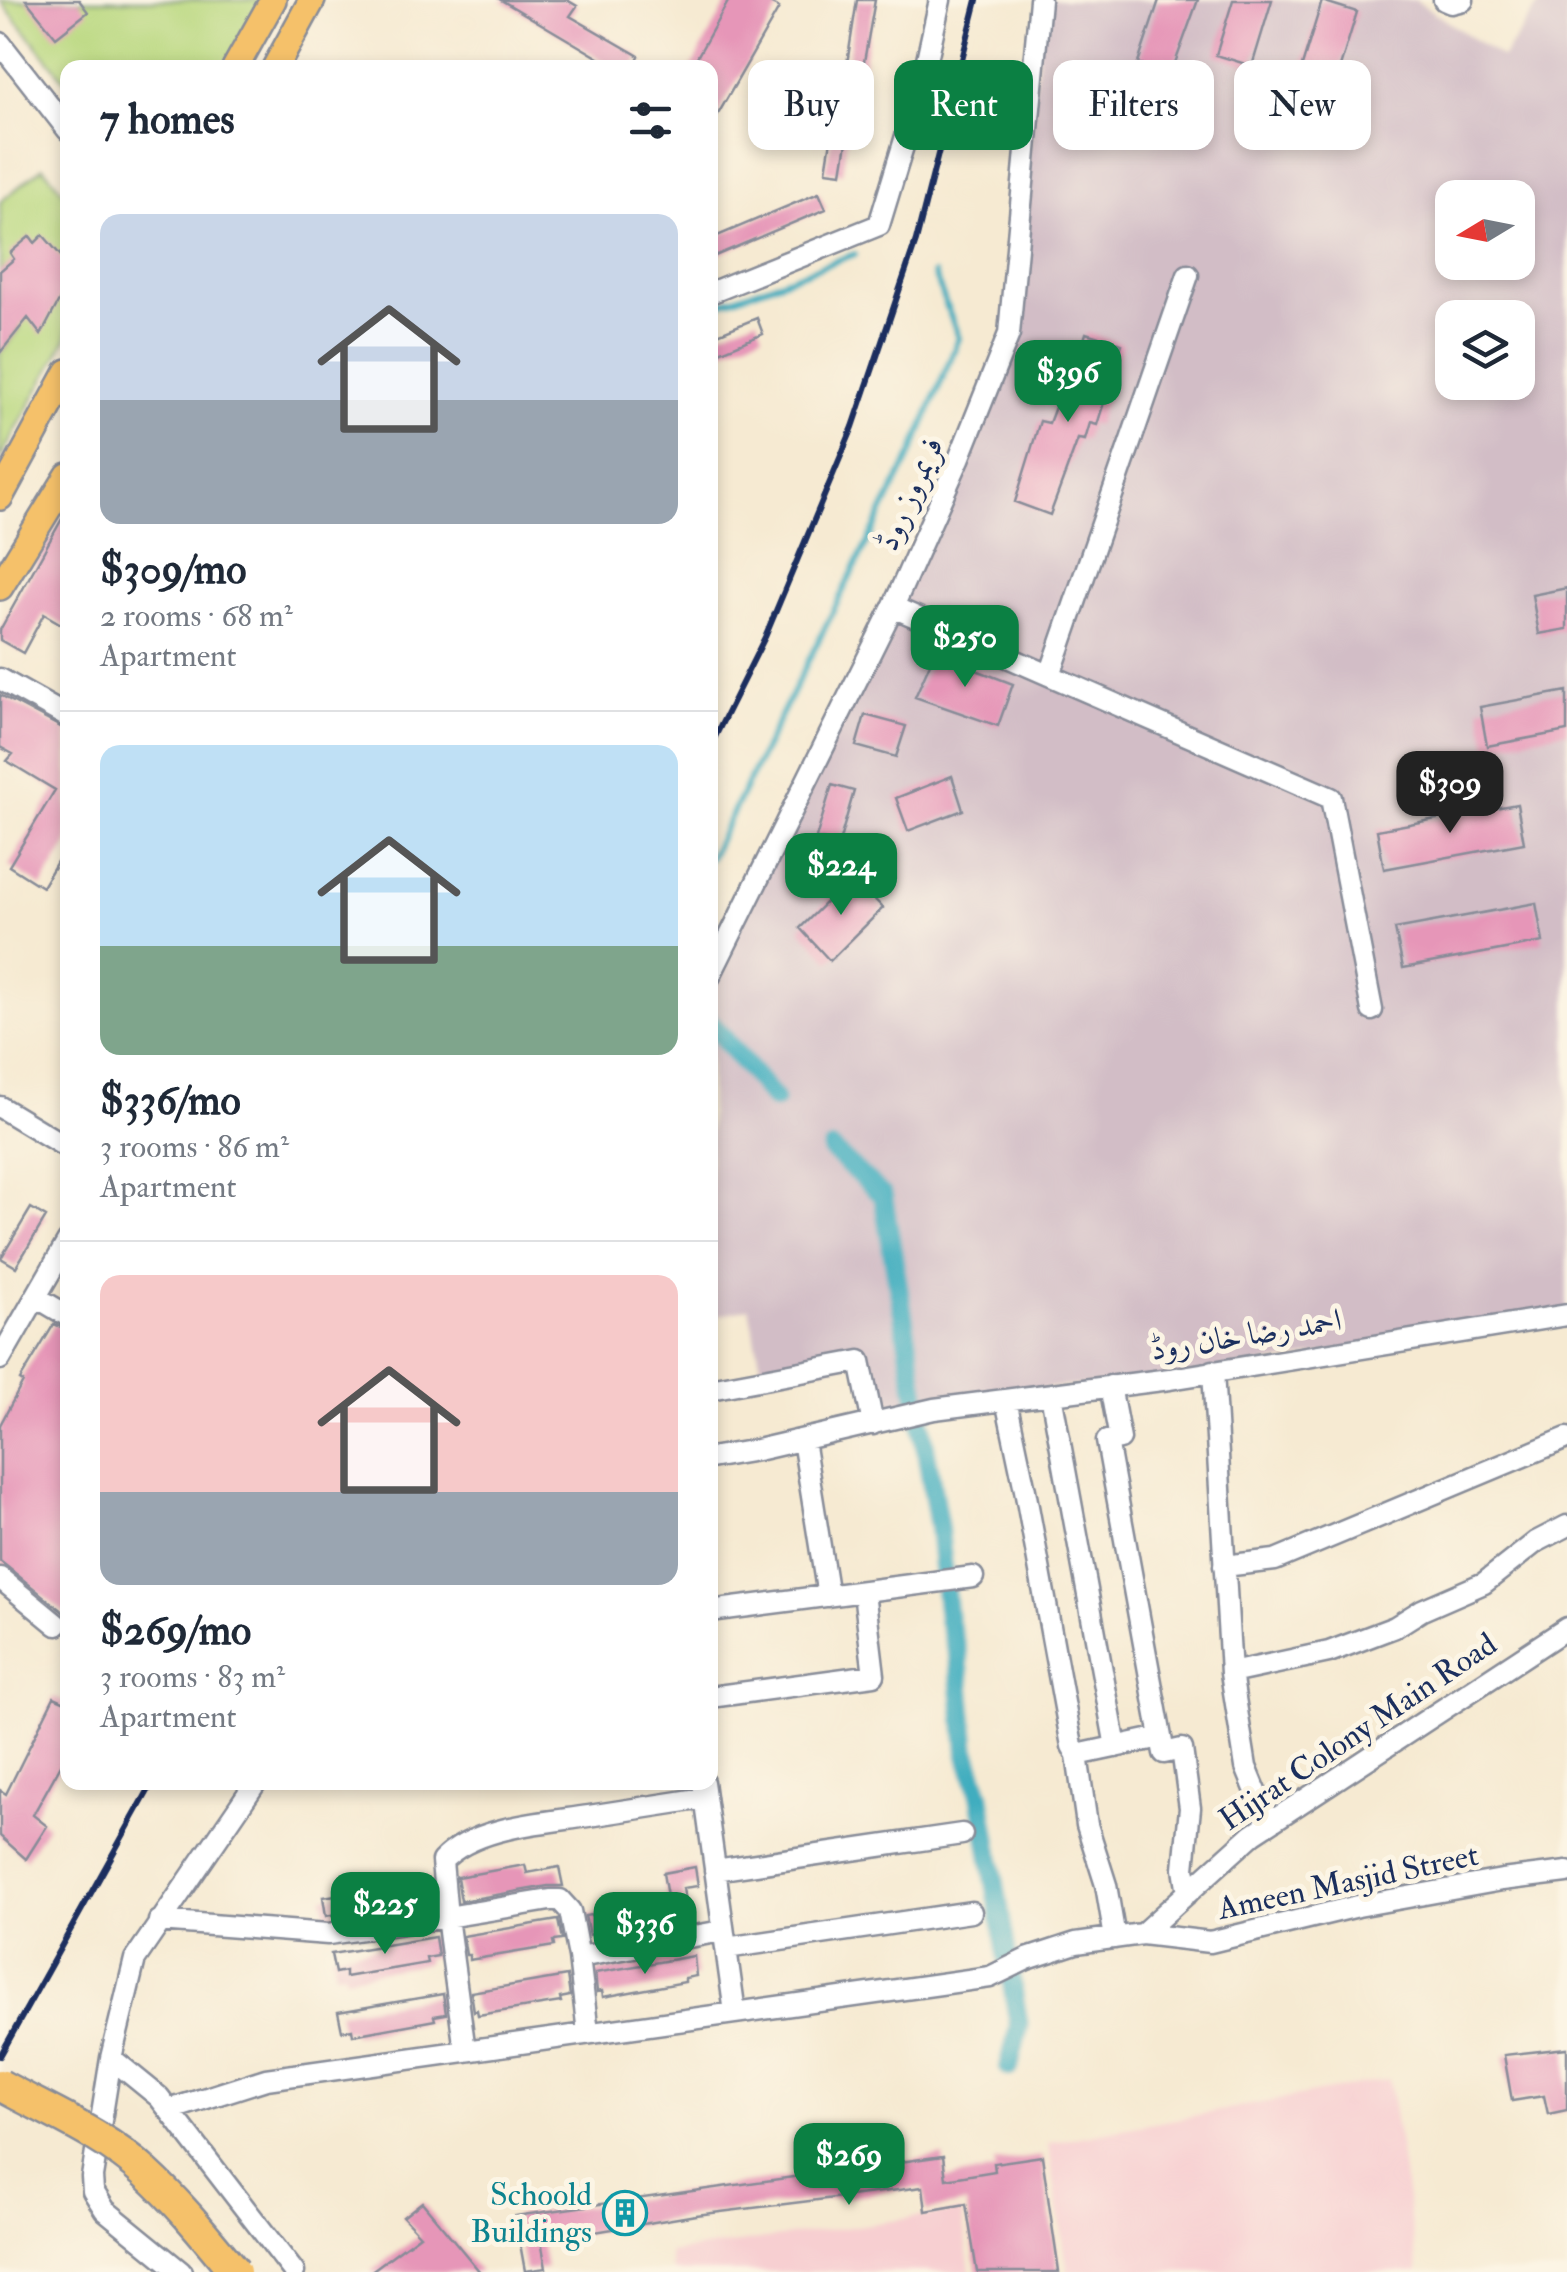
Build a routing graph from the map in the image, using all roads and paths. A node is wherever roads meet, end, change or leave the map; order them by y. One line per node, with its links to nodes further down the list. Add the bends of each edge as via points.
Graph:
1 (273, 0): 8 (main road)
2 (312, 0): 9 (main road)
3 (940, 0): 12 (street, via 922,88 879,225)
4 (1040, 0): 17 (street, فریمروز روڈ, via 1009,334)
5 (1444, 0): 6 (street)
6 (1462, 0)
7 (0, 44): 10 (street)
8 (239, 60)
9 (279, 60)
10 (60, 120)
11 (1188, 276): 18 (street)
12 (718, 290)
13 (60, 387): 15 (main road)
14 (60, 489): 16 (main road)
15 (0, 497)
16 (0, 586)
17 (894, 607): 18 (street); 21 (street, فریمروز روڈ)
18 (1050, 675): 22 (street, via 1331,798)
19 (0, 679): 20 (street)
20 (60, 713)
21 (718, 960)
22 (1372, 1010)
23 (0, 1108): 24 (street)
24 (60, 1143)
25 (60, 1255): 26 (street)
26 (36, 1297): 27 (street); 29 (street)
27 (60, 1311)
28 (1567, 1315): 30 (street, احمد رضا خان روڈ)
29 (0, 1359)
30 (1213, 1372): 31 (street, احمد رضا خان روڈ); 40 (street)
31 (1110, 1386): 33 (street, احمد رضا خان روڈ); 50 (street, via 1120,1439 1107,1440)
32 (718, 1388): 35 (street, via 860,1362)
33 (1050, 1394): 34 (street, احمد رضا خان روڈ); 51 (street)
34 (1006, 1400): 35 (street, احمد رضا خان روڈ); 52 (street)
35 (873, 1424): 37 (street, احمد رضا خان روڈ)
36 (1567, 1438): 40 (street, via 1274,1560)
37 (804, 1440): 38 (street, احمد رضا خان روڈ); 44 (street)
38 (718, 1456)
39 (1567, 1526): 48 (street, via 1484,1583 1394,1627 1329,1652)
40 (1224, 1566): 48 (street)
41 (973, 1577): 43 (street)
42 (0, 1578): 46 (street)
43 (864, 1592): 44 (street); 49 (street, via 874,1674)
44 (828, 1596): 45 (street)
45 (718, 1610)
46 (57, 1625)
47 (1567, 1628): 55 (street, Hijrat Colony Main Road)
48 (1231, 1672): 55 (street, via 1246,1767)
49 (718, 1696)
50 (1161, 1737): 51 (street); 59 (street, via 1164,1753 1182,1749 1190,1808)
51 (1116, 1747): 52 (street)
52 (1078, 1756): 64 (street, via 1087,1825)
53 (250, 1790): 62 (street)
54 (704, 1790): 57 (street); 61 (street, via 507,1829 450,1852 442,1861)
55 (1269, 1824): 59 (street, Hijrat Colony Main Road)
56 (962, 1834): 57 (street)
57 (715, 1870): 65 (street)
58 (1567, 1872): 63 (street, Ameen Masjid Street, via 1358,1906 1210,1942)
59 (1188, 1893): 63 (street, Hijrat Colony Main Road)
60 (972, 1912): 65 (street)
61 (447, 1917): 62 (street, via 328,1934); 66 (street, via 560,1900 570,1911); 69 (street)
62 (159, 1921): 70 (street, via 135,1958)
63 (1142, 1934): 64 (street)
64 (1116, 1938): 67 (street, via 1076,1943 990,1977)
65 (724, 1939): 66 (street); 67 (street)
66 (579, 1956): 68 (street)
67 (735, 2013): 68 (street)
68 (588, 2033): 69 (street)
69 (465, 2051): 72 (street, via 266,2079)
70 (111, 2058): 72 (street); 73 (street, via 93,2191 105,2210)
71 (0, 2085): 74 (highway, bridge, via 145,2172)
72 (169, 2110): 75 (street)
73 (180, 2272)
74 (234, 2272)
75 (294, 2272)

